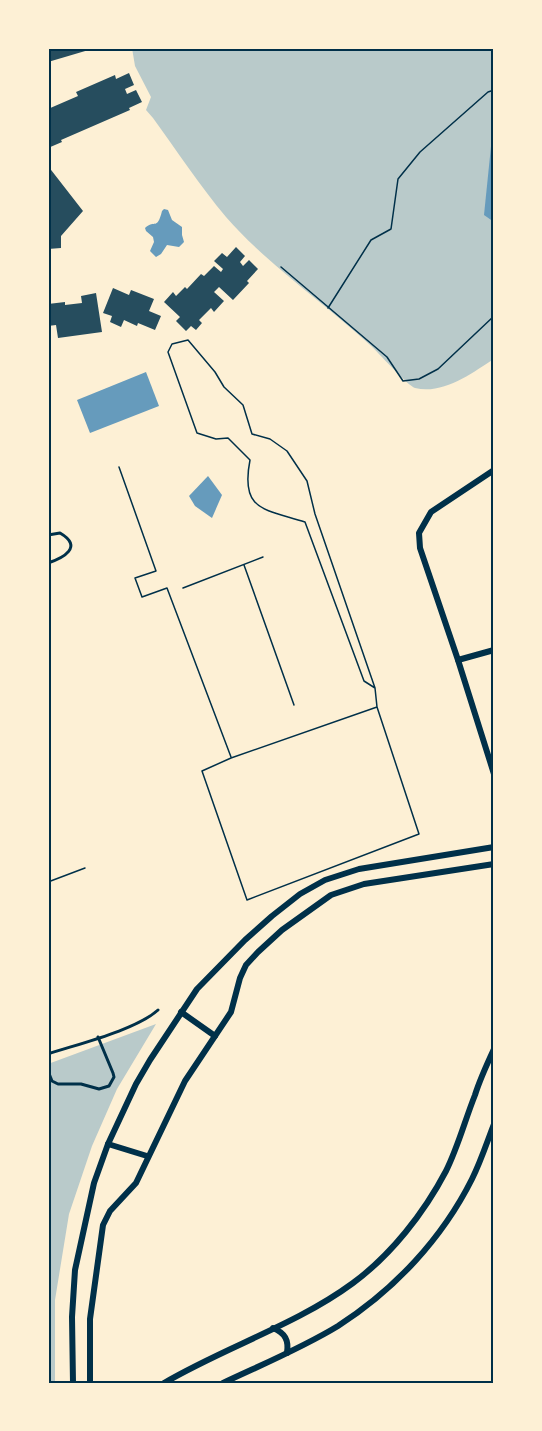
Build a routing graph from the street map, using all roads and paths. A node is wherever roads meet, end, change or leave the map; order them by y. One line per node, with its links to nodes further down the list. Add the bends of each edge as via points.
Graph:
1 (494, 90): 3 (path, via 420,152 398,179 390,229 371,240)
2 (281, 267): 3 (path)
3 (328, 308): 4 (path, via 387,357 403,381 419,379 438,369)
4 (494, 316)
5 (119, 466): 17 (path, via 156,571 135,578 142,597 167,588)
6 (494, 470): 13 (street, via 431,512 418,533)
7 (48, 535): 9 (lane, via 60,533 70,545 68,554)
8 (263, 557): 10 (path)
9 (48, 563)
10 (244, 565): 11 (path); 15 (path)
11 (183, 588)
12 (494, 650): 13 (street)
13 (458, 660): 18 (street)
14 (375, 688): 14 (path, via 364,681 305,522 260,507 249,496 246,479 250,460 228,438 216,440 197,433 168,352 172,344 188,340 243,405 252,434 270,439 287,451 307,481); 16 (path)
15 (294, 705)
16 (377, 707): 17 (path); 17 (path, via 419,834 247,900 202,771)
17 (231, 758)
18 (494, 774)
19 (494, 847): 24 (street, via 359,869 325,880 300,894 245,940 197,989)
20 (494, 864): 25 (street, via 364,884 331,896 282,930 246,965 231,1012)
21 (85, 868): 22 (path)
22 (48, 882)
23 (158, 1010): 26 (lane, via 144,1020)
24 (181, 1012): 25 (street); 31 (street, via 136,1084)
25 (215, 1036): 32 (street, via 185,1081)
26 (98, 1037): 28 (lane); 29 (lane, via 114,1077 109,1086 99,1089 58,1084)
27 (494, 1049): 33 (street, via 446,1170 411,1224 354,1282)
28 (48, 1054)
29 (48, 1071)
30 (494, 1124): 34 (street, via 473,1178 455,1209 402,1275 337,1326)
31 (108, 1144): 32 (street); 35 (street, via 89,1203 75,1270)
32 (147, 1156): 36 (street, via 136,1183 110,1211 103,1226 90,1319)
33 (273, 1328): 34 (street, via 286,1339); 37 (street)
34 (287, 1353): 38 (street)
35 (73, 1383)
36 (90, 1383)
37 (165, 1383)
38 (223, 1383)

